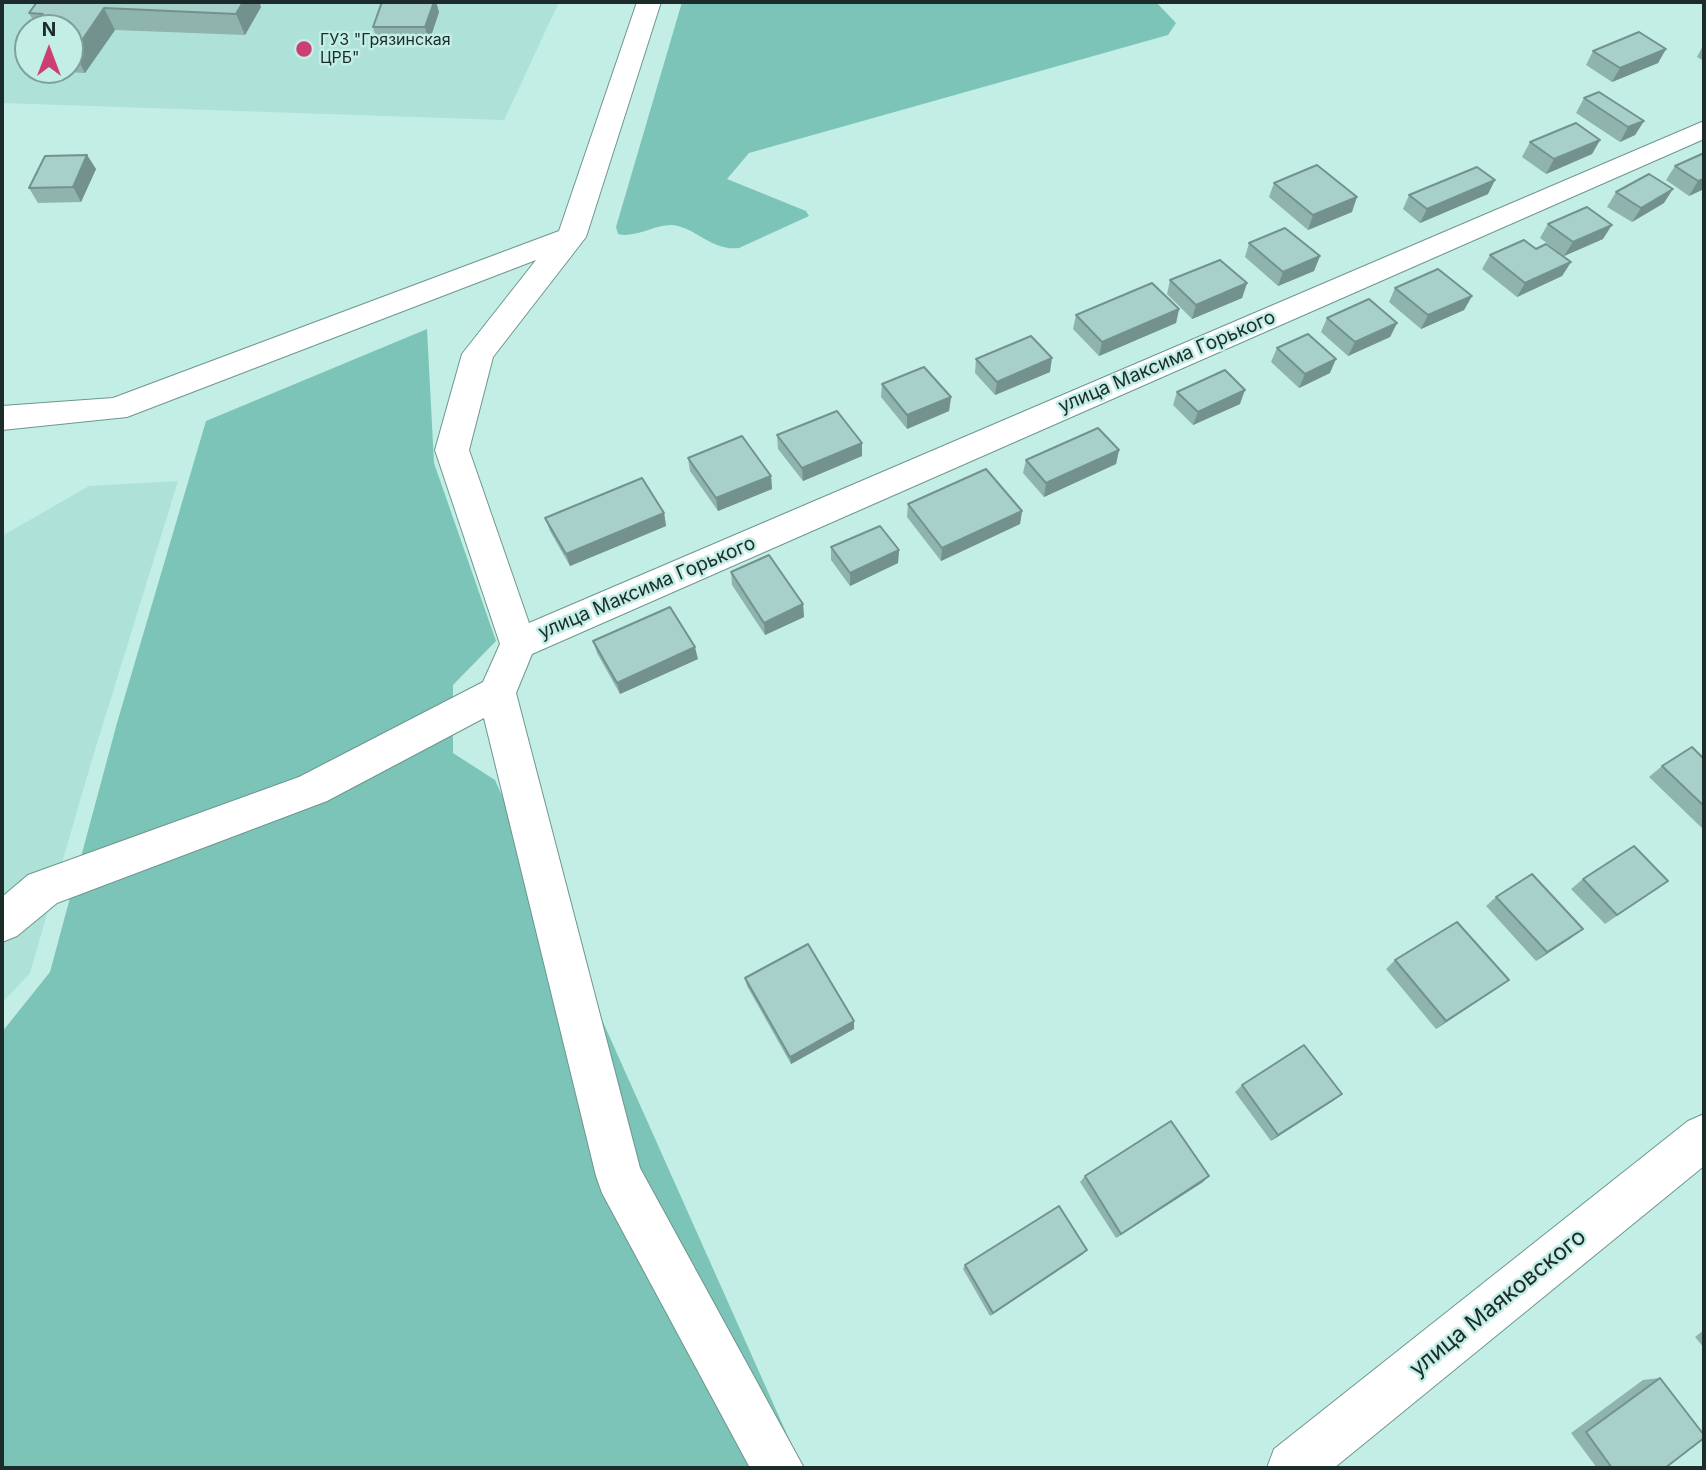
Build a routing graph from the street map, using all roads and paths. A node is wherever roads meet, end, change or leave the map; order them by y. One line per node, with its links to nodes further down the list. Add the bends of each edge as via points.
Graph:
1 (649, 2): 3 (street)
2 (1704, 129): 5 (street, улица Максима Горького)
3 (571, 237): 4 (street, via 116,409); 5 (street, улица Максима Горького, via 478,354 452,450)
4 (2, 418)
5 (518, 644): 6 (street)
6 (497, 693): 7 (street, via 313,789 43,889); 9 (street, via 619,1176)
7 (2, 922)
8 (1704, 1137): 10 (street, улица Маяковского)
9 (778, 1468)
10 (1293, 1468)

